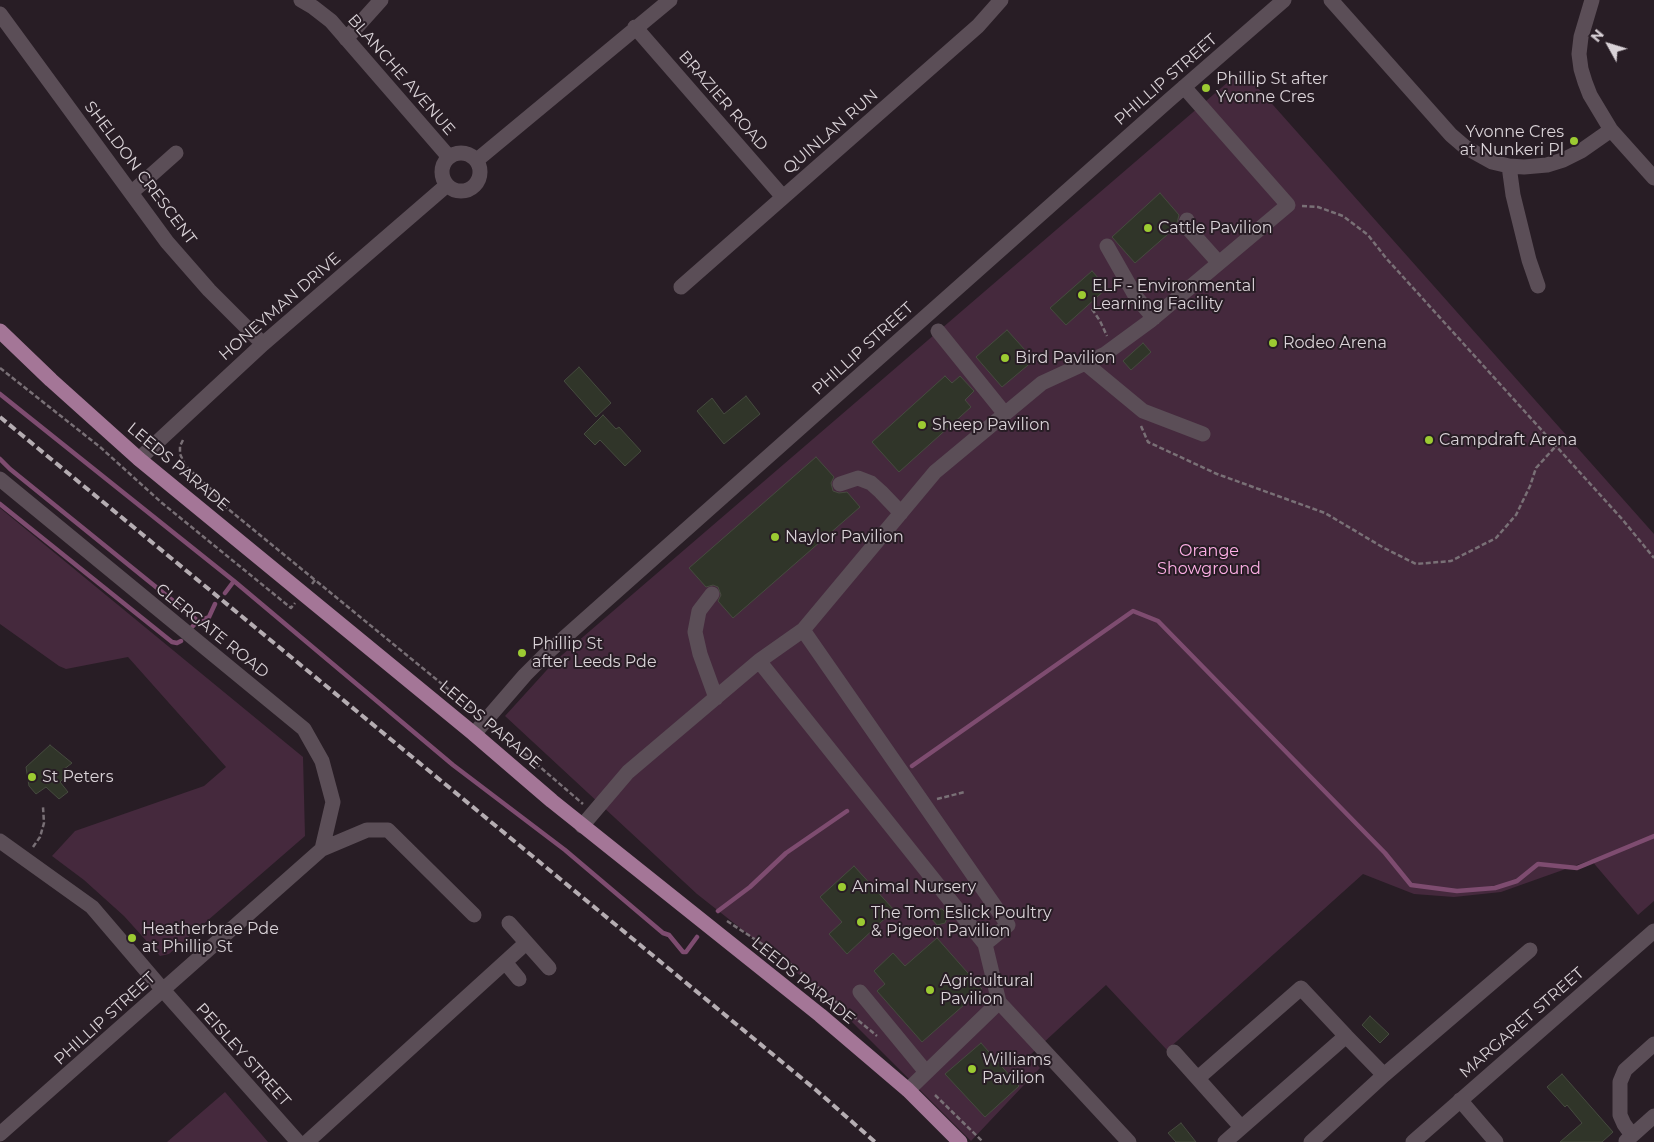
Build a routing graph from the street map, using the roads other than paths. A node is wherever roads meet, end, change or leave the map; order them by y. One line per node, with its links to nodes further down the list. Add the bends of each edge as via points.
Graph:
1 (300, 0): 10 (street, BLANCHE AVENUE, via 330,21)
2 (381, 0): 10 (street)
3 (670, 0): 9 (street)
4 (1001, 0): 20 (street, QUINLAN RUN, via 978,26)
5 (1284, 0): 11 (street, PHILLIP STREET)
6 (1331, 0): 16 (street, via 1451,135 1479,156)
7 (1592, 0): 12 (street, via 1581,38 1581,69 1590,95)
8 (0, 14): 19 (street, SHELDON CRESCENT)
9 (636, 27): 15 (street); 20 (street, BRAZIER ROAD)
10 (346, 39): 14 (street, BLANCHE AVENUE)
11 (1184, 87): 23 (street, via 1288,205); 41 (street, PHILLIP STREET, via 546,654)
12 (1611, 130): 16 (street, via 1563,160 1524,168); 17 (street)
13 (176, 153): 19 (street)
14 (449, 157): 15 (street, via 463,152); 18 (street, via 442,173)
15 (476, 160): 18 (street, via 481,172 475,185 459,191)
16 (1509, 166): 24 (street, via 1513,195)
17 (1654, 178)
18 (447, 184): 29 (street, HONEYMAN DRIVE)
19 (131, 193): 29 (street, SHELDON CRESCENT, via 167,242)
20 (783, 197): 25 (street, QUINLAN RUN)
21 (1186, 220): 23 (street, via 1185,225)
22 (1107, 246): 26 (street, via 1136,297)
23 (1219, 263): 26 (street)
24 (1538, 286)
25 (682, 287)
26 (1154, 318): 30 (street, via 1105,354)
27 (0, 331): 33 (main road, LEEDS PARADE)
28 (938, 331): 31 (street)
29 (262, 344): 33 (street, HONEYMAN DRIVE)
30 (1085, 363): 31 (street, via 1042,384); 32 (street, via 1143,411)
31 (1005, 414): 36 (street, via 935,472)
32 (1203, 434)
33 (139, 459): 41 (main road, LEEDS PARADE)
34 (0, 479): 44 (street, CLERGATE ROAD, via 304,729 322,761 333,802)
35 (840, 484): 36 (street, via 858,478 871,483)
36 (900, 513): 38 (street)
37 (712, 594): 40 (street, via 699,611 695,632)
38 (803, 630): 39 (street); 49 (street, via 1008,925)
39 (759, 661): 40 (street); 49 (street)
40 (716, 698): 42 (street, via 628,772)
41 (474, 734): 42 (main road, LEEDS PARADE)
42 (582, 826): 62 (main road, LEEDS PARADE, via 820,1015)
43 (0, 841): 54 (street, PEISLEY STREET, via 92,907)
44 (322, 849): 45 (street, PHILLIP STREET, via 367,830 388,830); 54 (street, PHILLIP STREET)
45 (474, 916)
46 (509, 923): 48 (street)
47 (1654, 931): 63 (street, MARGARET STREET)
48 (526, 943): 51 (street); 52 (street)
49 (985, 944): 56 (street)
50 (1530, 950): 60 (street)
51 (505, 962): 53 (street); 69 (street)
52 (549, 968)
53 (519, 979)
54 (163, 990): 66 (street, PHILLIP STREET); 68 (street, PEISLEY STREET)
55 (860, 992): 62 (street)
56 (999, 1002): 62 (street); 71 (street)
57 (1346, 1036): 60 (street); 61 (street, via 1301,988); 65 (street)
58 (1654, 1044): 67 (street, via 1624,1070 1620,1082 1620,1114)
59 (1174, 1052): 61 (street)
60 (1384, 1075): 73 (street)
61 (1198, 1078): 65 (street)
62 (917, 1080): 70 (main road, LEEDS PARADE)
63 (1460, 1100): 74 (street, MARGARET STREET); 75 (street)
64 (1654, 1116): 67 (street)
65 (1241, 1127): 72 (street)
66 (0, 1134)
67 (1629, 1138)
68 (298, 1142)
69 (307, 1142)
70 (960, 1142)
71 (1129, 1142)
72 (1225, 1142)
73 (1311, 1142)
74 (1413, 1142)
75 (1496, 1142)

